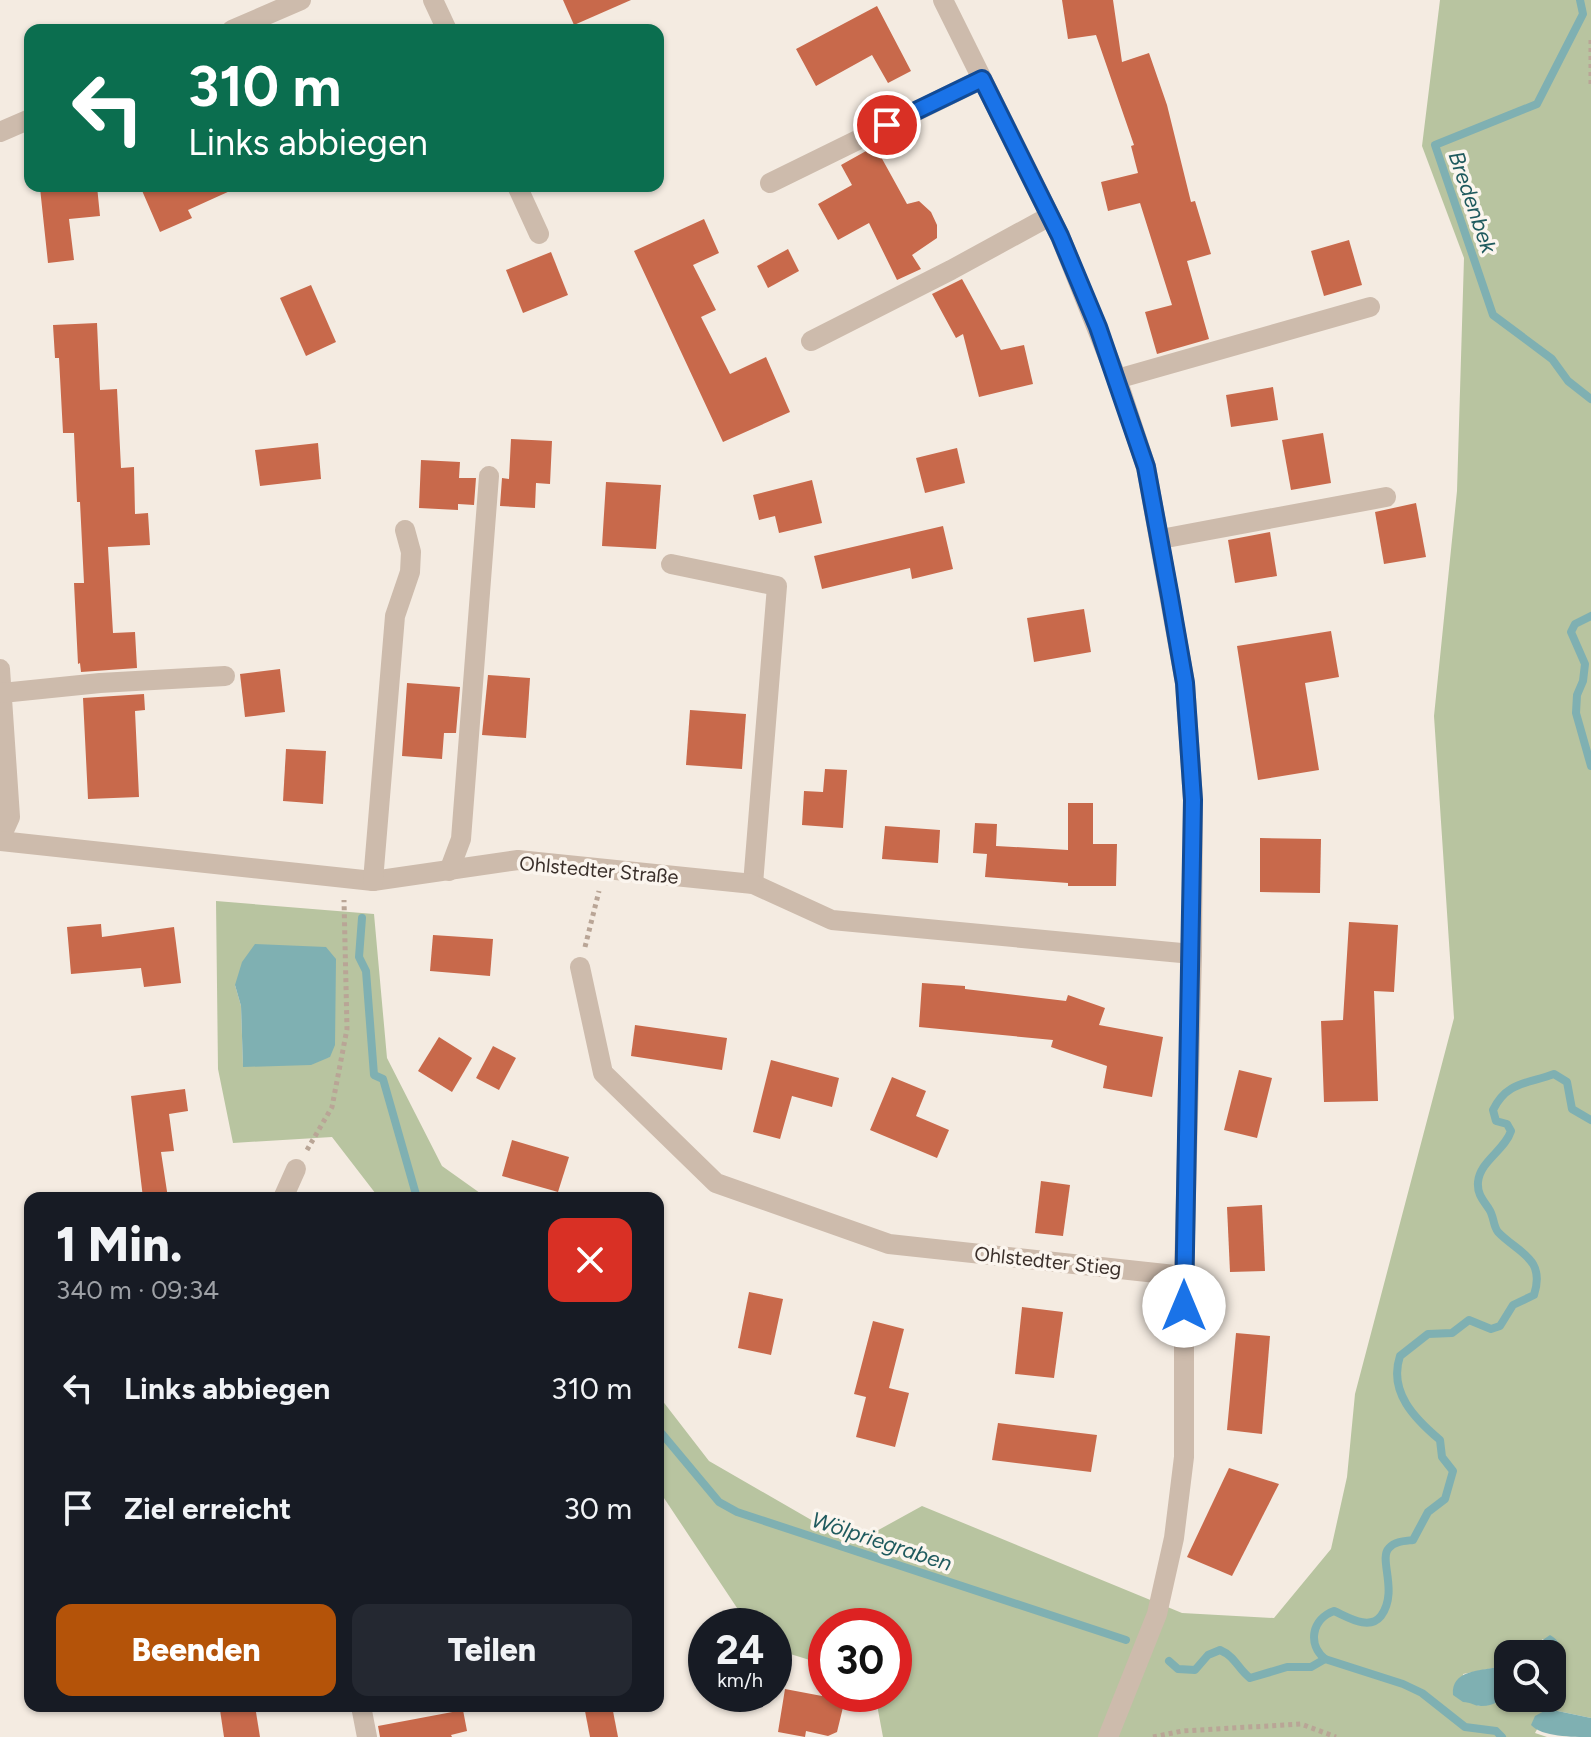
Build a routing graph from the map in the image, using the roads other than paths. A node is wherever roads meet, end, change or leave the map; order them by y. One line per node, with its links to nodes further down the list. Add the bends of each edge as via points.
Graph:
1 (301, 0): 4 (street)
2 (433, 0): 5 (street)
3 (943, 0): 6 (street)
4 (246, 24)
5 (444, 24)
6 (982, 79): 9 (street); 11 (street)
7 (24, 122): 8 (street)
8 (0, 132)
9 (770, 183)
10 (520, 192): 12 (street)
11 (1050, 216): 14 (street); 15 (street)
12 (539, 234)
13 (1370, 307): 15 (street)
14 (811, 341)
15 (1117, 379): 19 (street, via 1146,467)
16 (489, 476): 25 (street, via 461,839)
17 (1386, 497): 19 (street)
18 (405, 530): 26 (street, via 410,572 395,616)
19 (1161, 539): 28 (street, via 1186,698 1193,800)
20 (671, 564): 27 (street, via 777,586)
21 (0, 669): 23 (street)
22 (225, 676): 23 (street)
23 (2, 693): 24 (street, via 10,817)
24 (0, 840): 26 (street, Ohlstedter Straße)
25 (449, 871): 26 (street, Ohlstedter Straße); 27 (street, Ohlstedter Straße, via 518,860)
26 (373, 881)
27 (753, 884): 28 (street, Ohlstedter Straße, via 832,920)
28 (1192, 954): 32 (street)
29 (580, 967): 32 (street, Ohlstedter Stieg, via 603,1073 716,1183 889,1244)
30 (296, 1169): 31 (street)
31 (286, 1192)
32 (1184, 1276): 35 (street, via 1184,1457 1174,1538 1157,1614)
33 (362, 1712): 34 (street)
34 (367, 1737)
35 (1108, 1737)

